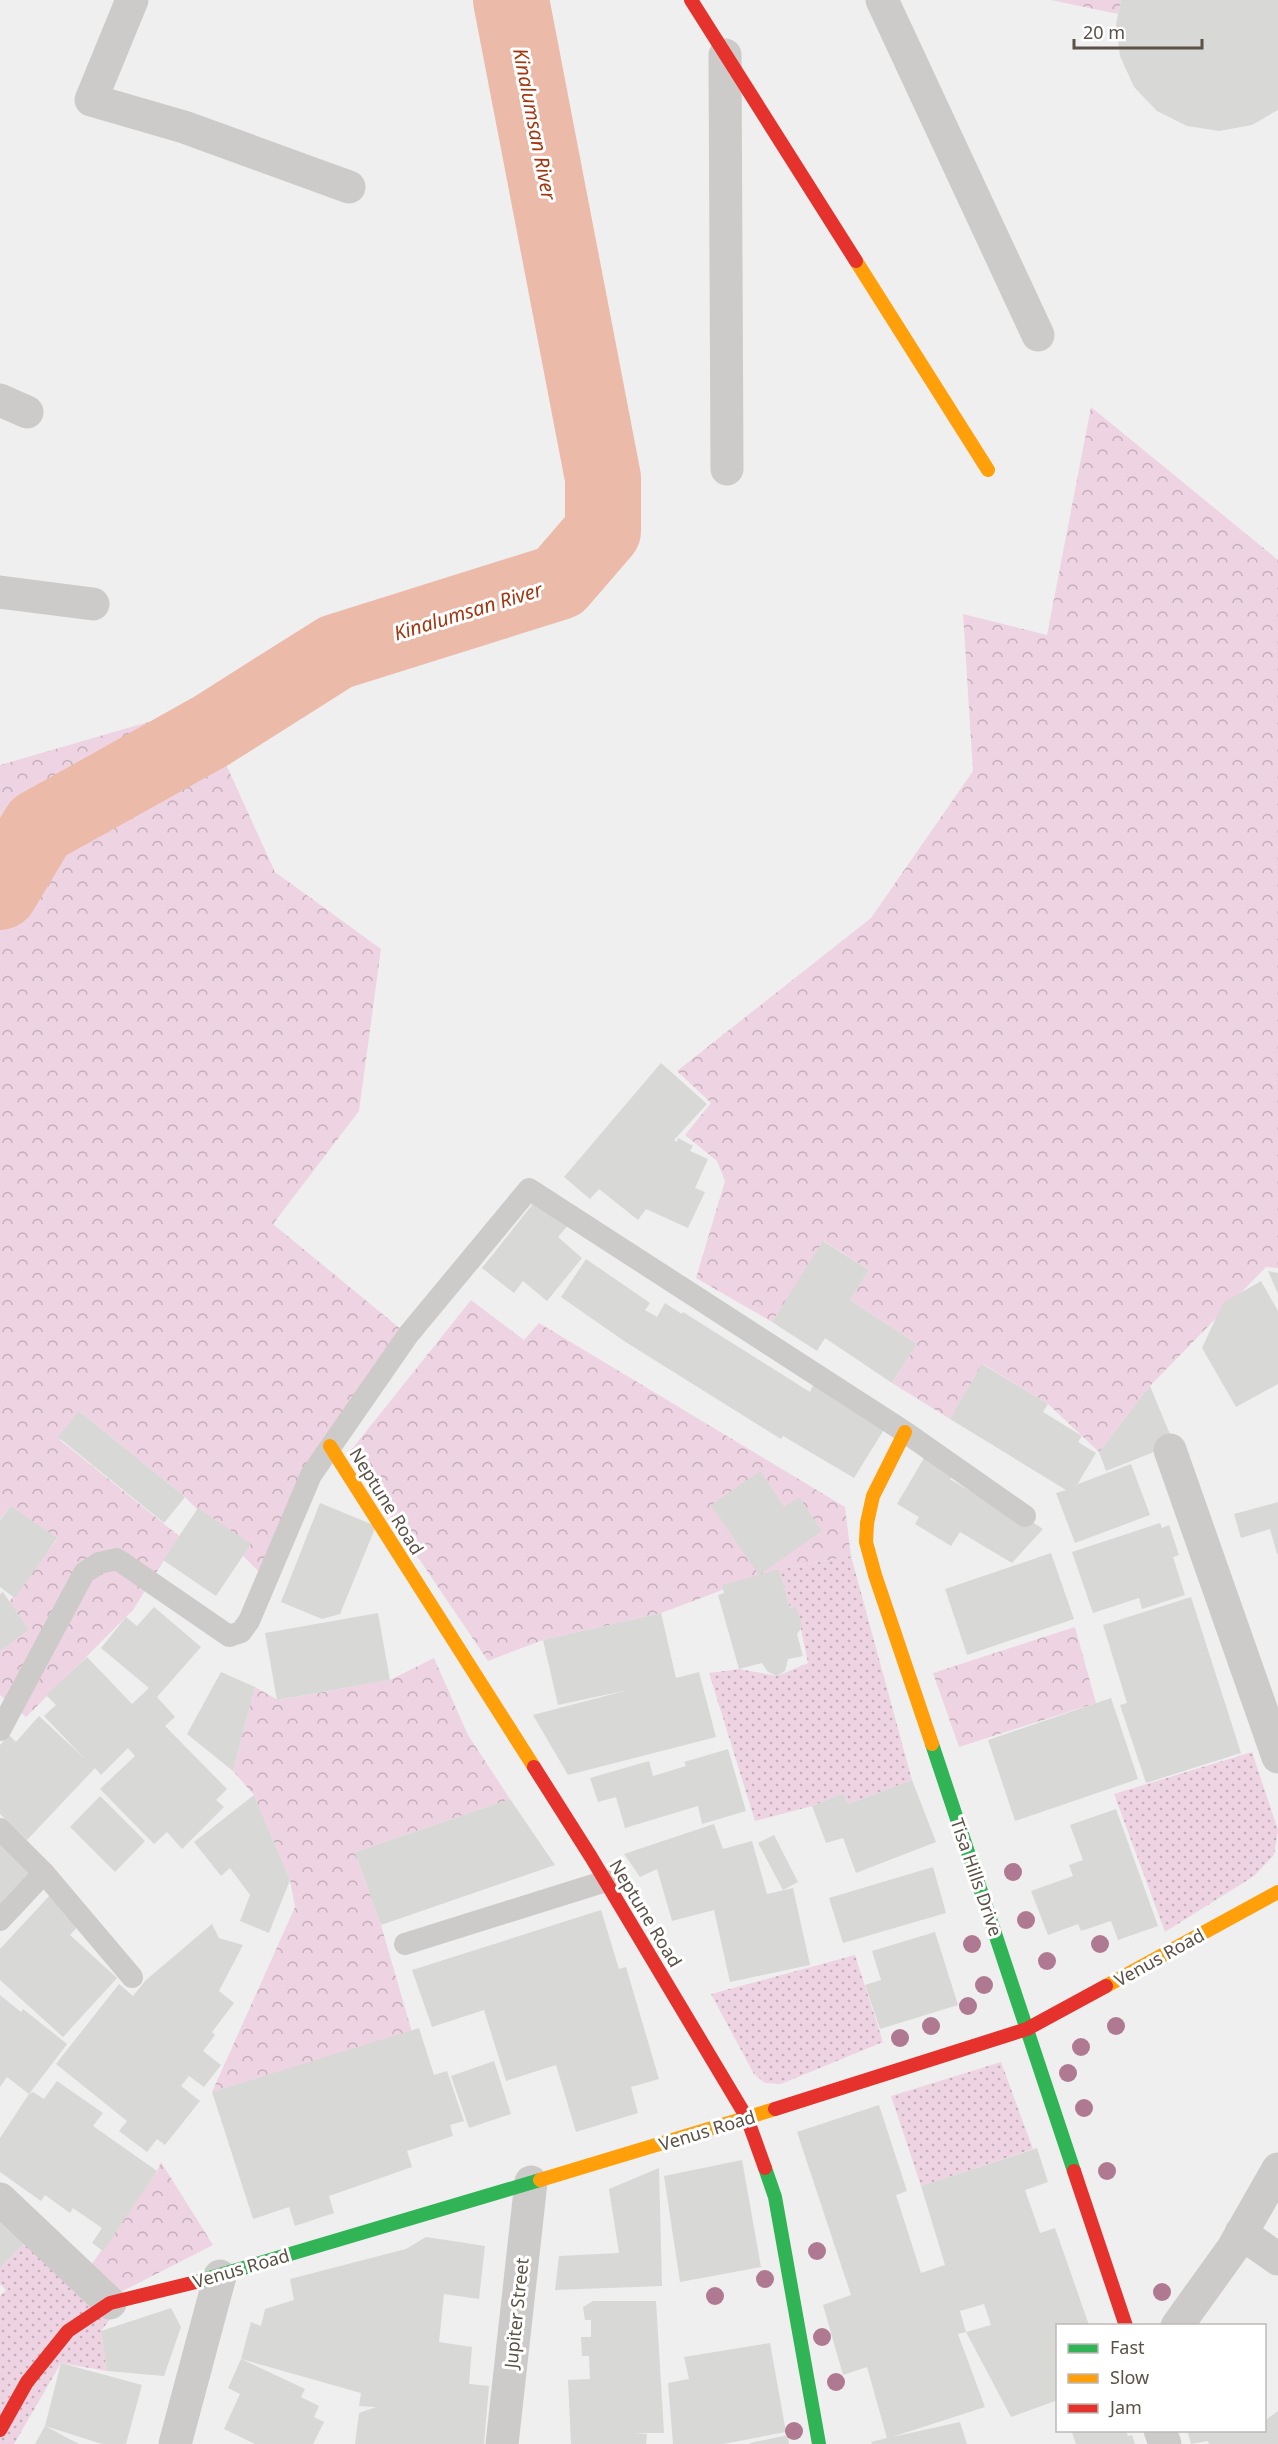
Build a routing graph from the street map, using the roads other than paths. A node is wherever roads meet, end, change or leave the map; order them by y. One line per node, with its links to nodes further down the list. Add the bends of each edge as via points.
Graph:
1 (132, 0): 5 (street, via 91,99 184,127)
2 (691, 0): 4 (street)
3 (882, 0): 6 (street)
4 (725, 55): 7 (street); 8 (street)
5 (349, 187)
6 (1038, 335)
7 (727, 469)
8 (988, 470)
9 (0, 592): 10 (street)
10 (93, 604)
11 (905, 1432): 12 (lane, via 529,1189 408,1335); 14 (lane); 24 (street, Tisa Hills Drive, via 868,1508 865,1539)
12 (330, 1446): 15 (lane, via 311,1475 241,1632 229,1636 117,1559 99,1563 84,1573); 19 (street, Neptune Road)
13 (1170, 1450): 16 (street)
14 (1025, 1516)
15 (0, 1730)
16 (1278, 1757)
17 (0, 1829): 18 (lane)
18 (44, 1873): 21 (lane); 23 (lane)
19 (606, 1881): 22 (lane); 25 (street, Neptune Road)
20 (1278, 1892): 24 (street, Venus Road)
21 (0, 1920)
22 (405, 1944)
23 (132, 1977)
24 (1028, 2029): 25 (street, Venus Road); 33 (street, Tisa Hills Drive)
25 (747, 2118): 27 (street, Venus Road); 38 (street, Neptune Road, via 775,2197)
26 (1278, 2169): 29 (street)
27 (531, 2182): 31 (street, Venus Road); 37 (street, Jupiter Street)
28 (0, 2199): 32 (street)
29 (1241, 2233): 30 (street); 34 (street)
30 (1278, 2259)
31 (220, 2276): 32 (street, Venus Road); 36 (street)
32 (110, 2303): 35 (street, Venus Road, via 68,2331 27,2382)
33 (1126, 2324)
34 (1178, 2324)
35 (0, 2430)
36 (175, 2444)
37 (502, 2444)
38 (819, 2444)

